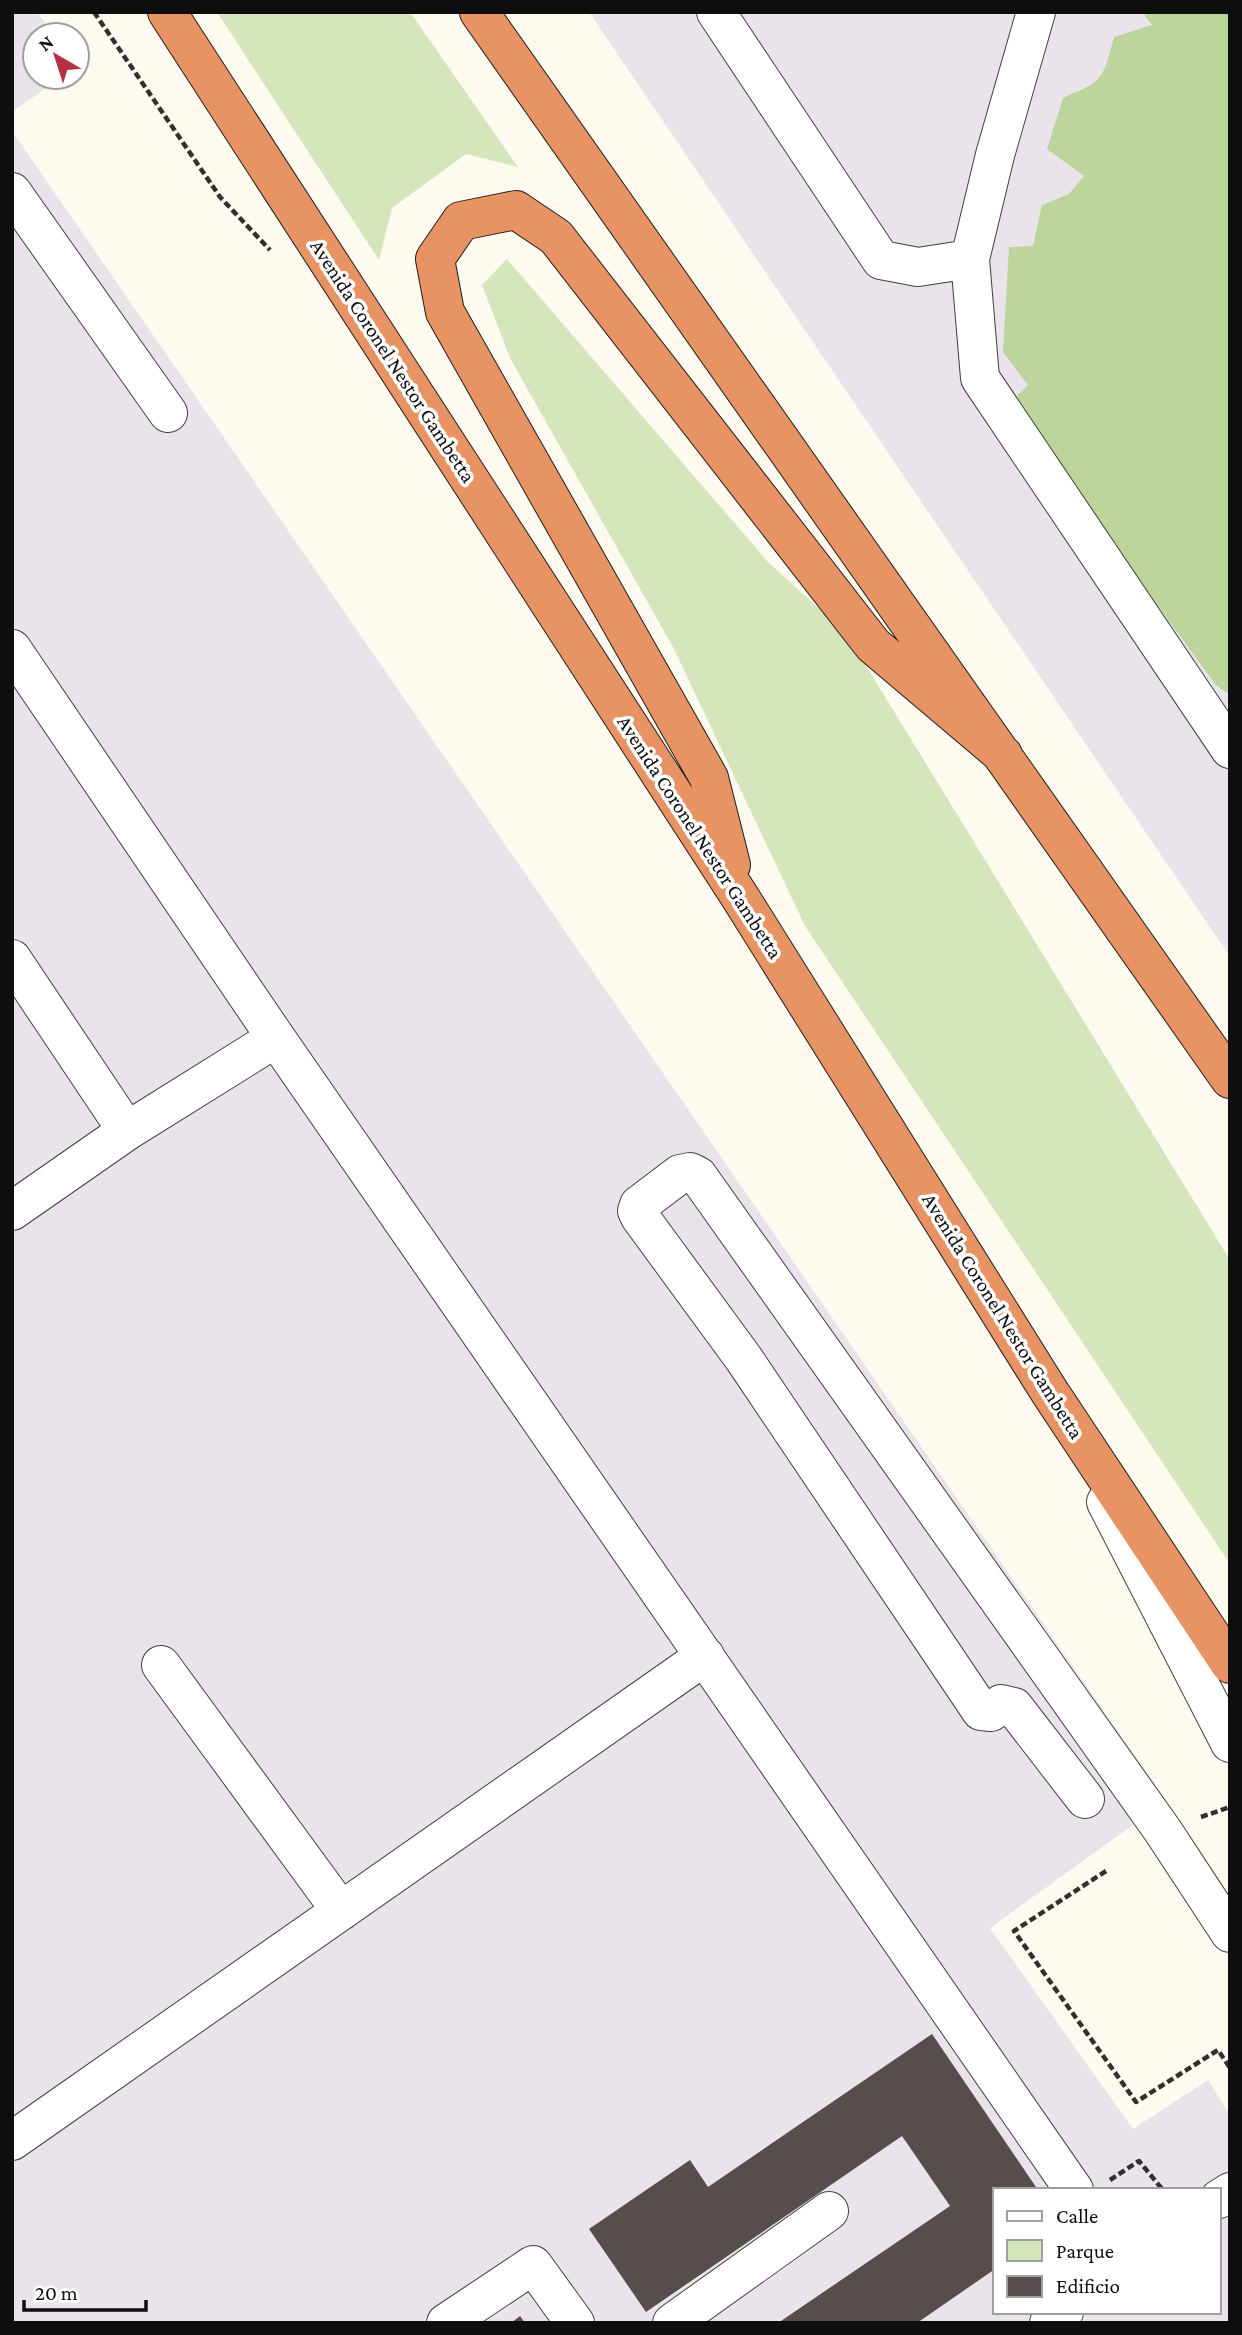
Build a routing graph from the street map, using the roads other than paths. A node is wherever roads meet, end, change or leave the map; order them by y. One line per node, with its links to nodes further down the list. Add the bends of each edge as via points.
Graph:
1 (167, 12): 11 (highway, Avenida Coronel Nestor Gambetta)
2 (479, 12): 10 (highway)
3 (716, 12): 6 (lane, via 881,260 918,267)
4 (1036, 12): 6 (lane)
5 (12, 192): 7 (lane)
6 (970, 259): 9 (lane, via 980,378)
7 (167, 413)
8 (12, 649): 13 (lane)
9 (1230, 749)
10 (1003, 755): 11 (highway, via 873,645 556,237 516,210 461,221 435,259 445,312 709,778); 14 (highway)
11 (740, 897): 17 (highway, Avenida Coronel Nestor Gambetta)
12 (12, 959): 15 (lane)
13 (276, 1038): 15 (lane); 18 (lane)
14 (1230, 1079)
15 (127, 1131): 16 (lane)
16 (12, 1211)
17 (1049, 1391): 19 (highway, Avenida Coronel Nestor Gambetta); 21 (lane)
18 (705, 1656): 23 (lane); 26 (lane)
19 (1230, 1664)
20 (161, 1665): 23 (lane)
21 (1230, 1743)
22 (1085, 1799): 24 (lane, via 1014,1707 1001,1704 990,1712 981,1711 744,1359 640,1217 639,1205 680,1174 698,1176)
23 (341, 1911): 25 (lane)
24 (1230, 1933)
25 (12, 2141)
26 (1090, 2186)
27 (830, 2211): 30 (lane)
28 (446, 2323): 29 (lane, via 534,2264)
29 (575, 2323)
30 (672, 2323)

